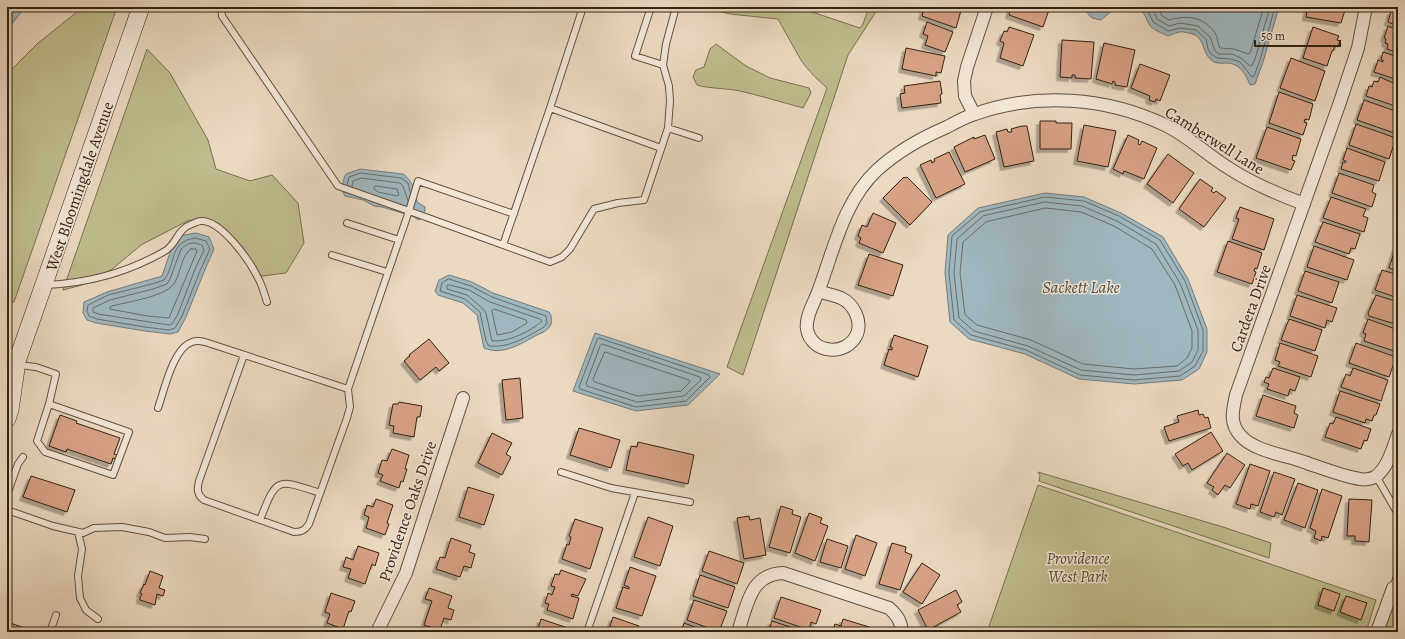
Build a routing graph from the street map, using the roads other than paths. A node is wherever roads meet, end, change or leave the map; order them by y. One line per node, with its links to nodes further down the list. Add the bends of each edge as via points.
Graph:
1 (141, 7): 22 (main road, West Bloomingdale Avenue)
2 (221, 7): 15 (lane, via 222,16 338,186)
3 (584, 7): 9 (lane)
4 (651, 7): 8 (lane, via 635,56)
5 (676, 7): 8 (lane)
6 (987, 7): 10 (street, via 964,81 966,96)
7 (1366, 7): 14 (street, Cardera Drive, via 1358,48)
8 (663, 65): 11 (lane, via 670,94)
9 (550, 108): 13 (lane); 16 (lane)
10 (974, 114): 14 (street, Camberwell Lane, via 1027,101 1050,99 1085,102 1135,113 1179,133 1248,181); 23 (street, Camberwell Lane, via 920,139 899,152 871,176 846,213)
11 (668, 128): 12 (lane); 13 (lane)
12 (699, 138)
13 (661, 148): 19 (lane, via 644,200 594,209 570,250 562,257 550,262)
14 (1304, 204): 36 (street, Cardera Drive, via 1236,395 1232,414 1234,427 1240,436 1263,450 1350,477 1362,479)
15 (409, 211): 16 (lane, via 418,181); 18 (lane); 19 (lane)
16 (514, 214): 19 (lane)
17 (347, 223): 18 (lane)
18 (398, 240): 21 (lane)
19 (503, 245)
20 (332, 255): 21 (lane)
21 (388, 272): 28 (lane)
22 (45, 285): 24 (lane, via 70,284 120,272 167,250 185,226 201,220 213,224 231,238 258,276); 26 (main road, West Bloomingdale Avenue)
23 (819, 291): 23 (street, Camberwell Lane, via 807,321 810,336 822,348 837,350 845,347 856,335 859,327 858,318 847,302)
24 (267, 302)
25 (244, 355): 28 (lane); 31 (lane, via 205,342 192,342 186,345 174,362); 43 (lane, via 197,492 204,500)
26 (16, 364): 27 (main road, West Bloomingdale Avenue); 30 (lane, via 56,374); 32 (main road, West Bloomingdale Avenue)
27 (7, 381)
28 (348, 389): 37 (lane, via 350,407)
29 (463, 398): 51 (street, Providence Oaks Drive, via 406,573)
30 (50, 404): 30 (lane, via 128,432 113,475 45,452 37,441)
31 (158, 408)
32 (7, 419)
33 (1398, 434): 36 (street, via 1391,453)
34 (23, 457): 39 (lane)
35 (561, 472): 38 (lane)
36 (1376, 476): 42 (lane)
37 (320, 493): 43 (lane, via 292,484 279,485 270,494); 43 (lane, via 309,524 300,532)
38 (635, 493): 40 (lane); 52 (lane)
39 (7, 495)
40 (690, 502)
41 (7, 510): 44 (lane)
42 (1398, 514)
43 (260, 520)
44 (78, 532): 45 (lane, via 83,534 94,528 122,527 149,532 164,538); 49 (lane, via 82,549 78,576 80,598 86,610)
45 (205, 539)
46 (1398, 573): 47 (lane)
47 (1392, 588): 55 (street)
48 (56, 616): 50 (lane)
49 (98, 619)
50 (50, 632)
51 (377, 632)
52 (588, 632)
53 (738, 632): 54 (street, via 757,583 773,573 783,573 889,608 901,624)
54 (902, 632)
55 (1377, 632)

